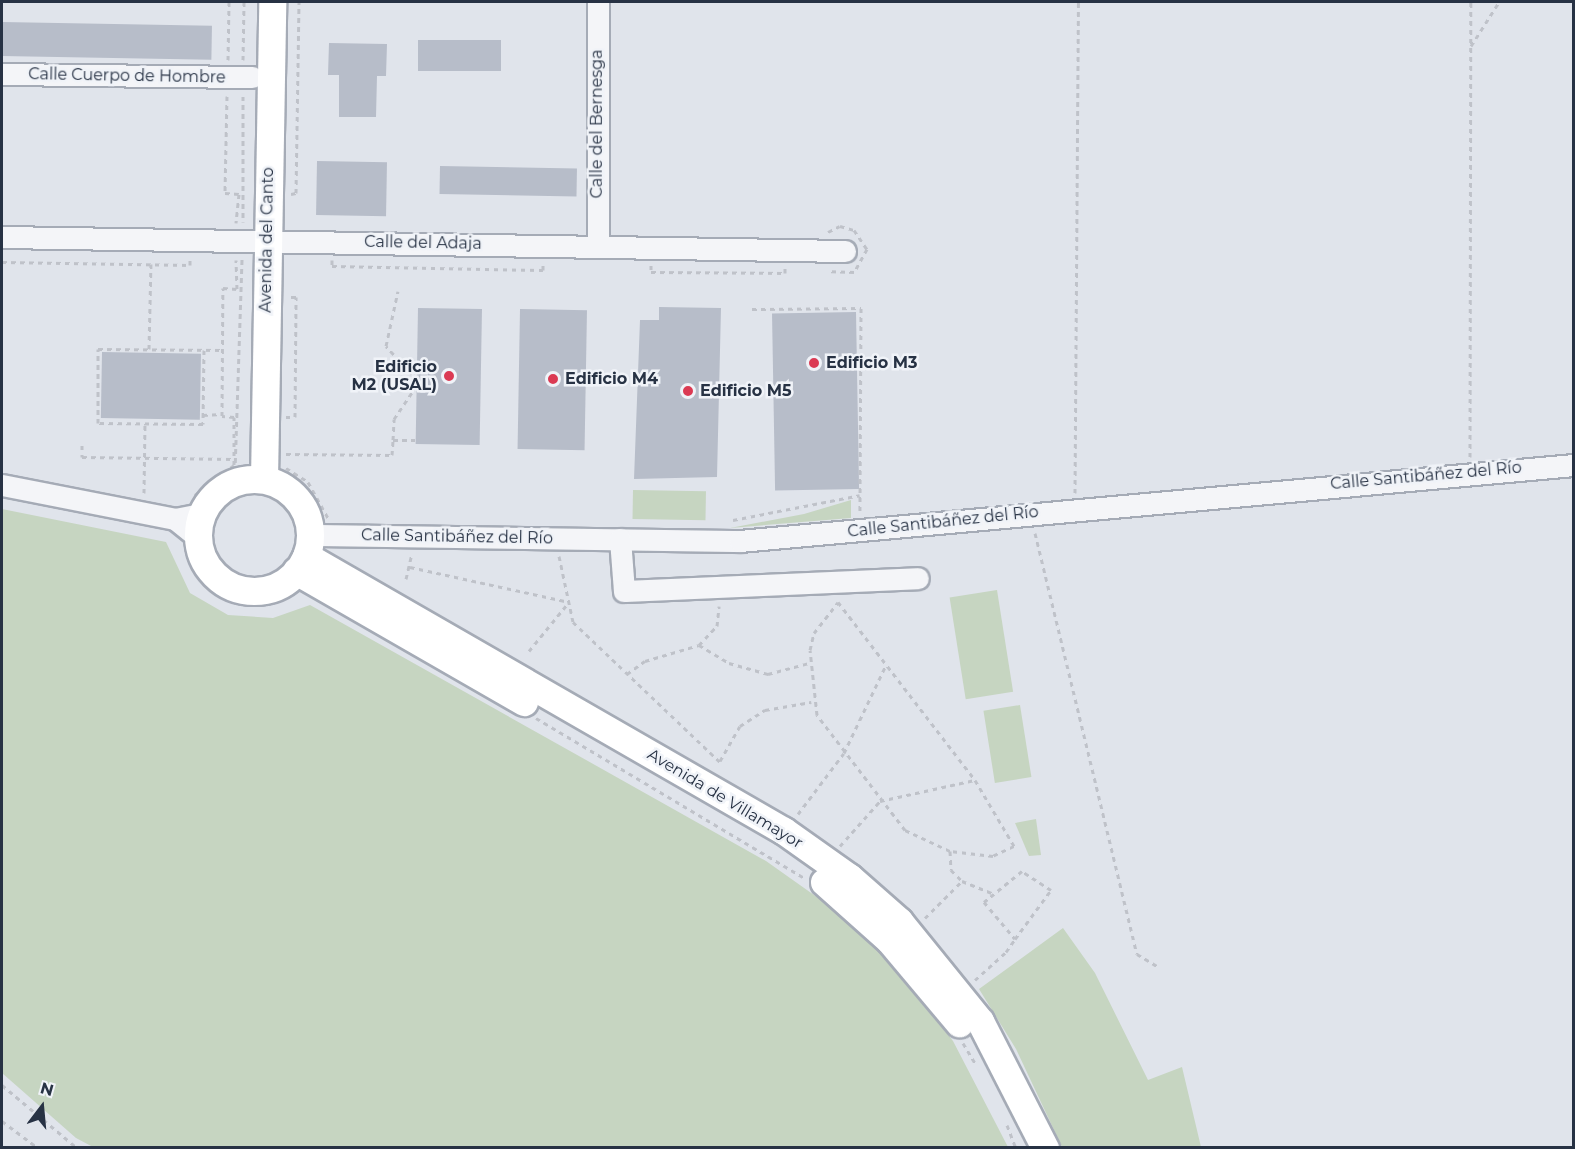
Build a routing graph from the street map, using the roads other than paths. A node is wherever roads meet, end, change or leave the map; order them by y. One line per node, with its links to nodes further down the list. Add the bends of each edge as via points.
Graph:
1 (253, 2): 5 (main road, Avenida del Canto)
2 (272, 2): 7 (main road, Avenida del Canto)
3 (598, 2): 8 (street, Calle del Bernesga)
4 (2, 74): 5 (street, Calle Cuerpo de Hombre)
5 (239, 80): 7 (main road, Avenida del Canto)
6 (2, 237): 7 (street, Calle del Adaja)
7 (244, 241): 8 (street, Calle del Adaja); 11 (main road, Avenida del Canto)
8 (598, 246): 9 (street, Calle del Adaja)
9 (845, 251)
10 (1574, 465): 14 (street, Calle Santibáñez del Río, via 1470,471 740,541)
11 (255, 468): 13 (main road, via 211,497); 15 (main road, via 297,499)
12 (2, 485): 13 (street)
13 (189, 521): 15 (main road, via 208,568 234,587 268,589)
14 (620, 539): 15 (street, Calle Santibáñez del Río); 16 (street, via 624,591)
15 (312, 560): 17 (main road, Avenida de Villamayor, via 779,850 841,894 928,982 969,1036); 18 (main road, Avenida de Villamayor, via 784,831 849,877 906,928 980,1021)
16 (918, 578)
17 (1026, 1148)
18 (1045, 1148)

